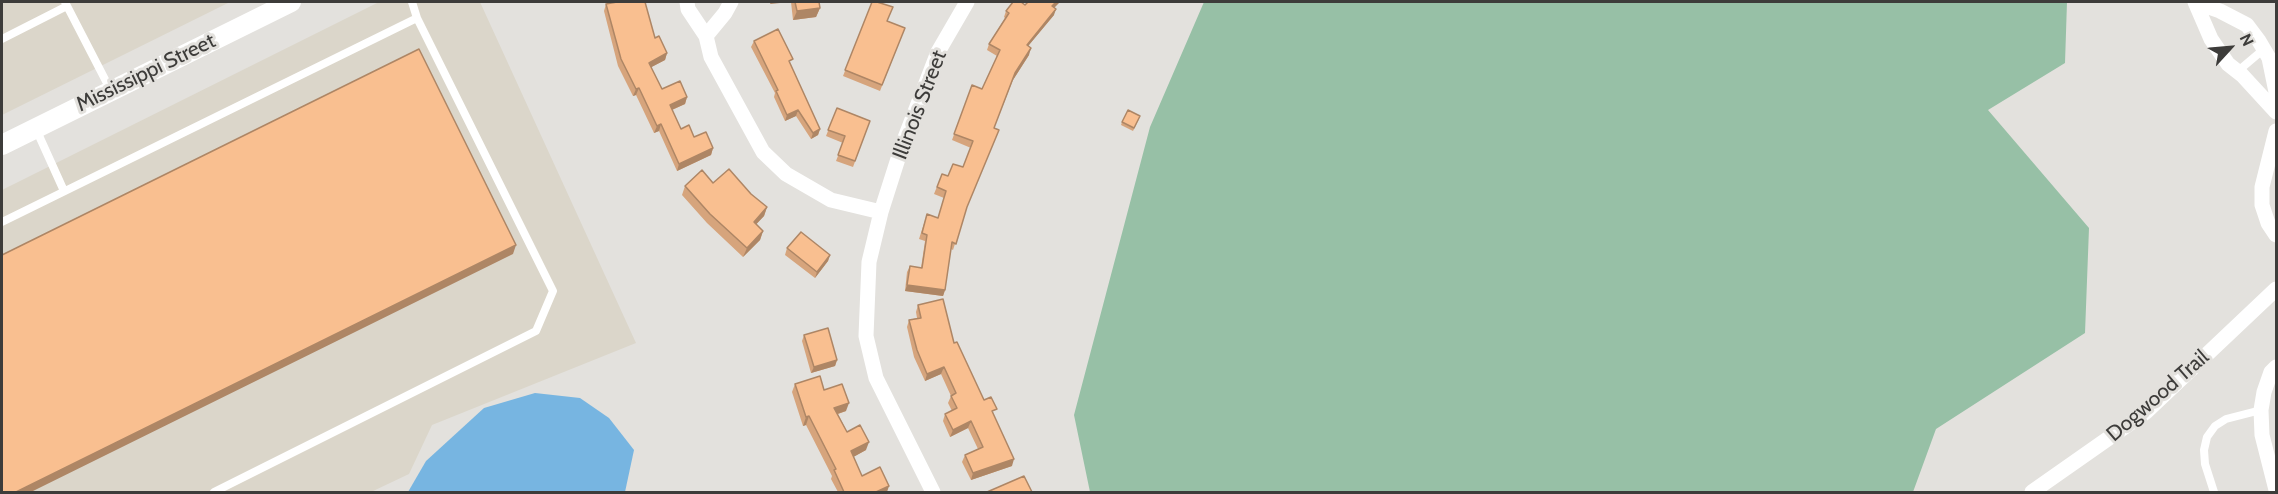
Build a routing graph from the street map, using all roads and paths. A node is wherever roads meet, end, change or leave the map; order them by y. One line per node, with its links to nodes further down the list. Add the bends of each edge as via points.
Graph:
1 (291, 2): 13 (street, Mississippi Street)
2 (412, 2): 8 (lane)
3 (687, 2): 9 (street)
4 (731, 2): 9 (street)
5 (968, 2): 21 (street, Illinois Street, via 938,52)
6 (2196, 2): 11 (street, via 2247,25); 12 (street, via 2211,39)
7 (66, 4): 10 (lane); 13 (lane)
8 (417, 18): 20 (lane); 28 (lane, via 553,291 536,331)
9 (706, 36): 21 (street, via 711,57 763,152 786,174 831,200)
10 (2, 39)
11 (2264, 49): 12 (lane); 14 (street)
12 (2237, 72): 15 (street)
13 (111, 91): 17 (street, Mississippi Street)
14 (2277, 92)
15 (2276, 111): 16 (street)
16 (2277, 122)
17 (35, 128): 19 (street, Mississippi Street); 20 (lane)
18 (2277, 131): 23 (street, via 2262,187 2262,205)
19 (2, 144)
20 (64, 191): 22 (lane)
21 (881, 212): 29 (street, Illinois Street, via 869,262 866,336 876,378)
22 (2, 222)
23 (2277, 235)
24 (2277, 288): 30 (street, Dogwood Trail, via 2146,412)
25 (2277, 367): 26 (street, via 2271,372)
26 (2261, 410): 27 (street, via 2262,435); 31 (lane, via 2226,419 2207,437 2205,464)
27 (2277, 490)
28 (214, 492)
29 (933, 492)
30 (2032, 492)
31 (2214, 492)

